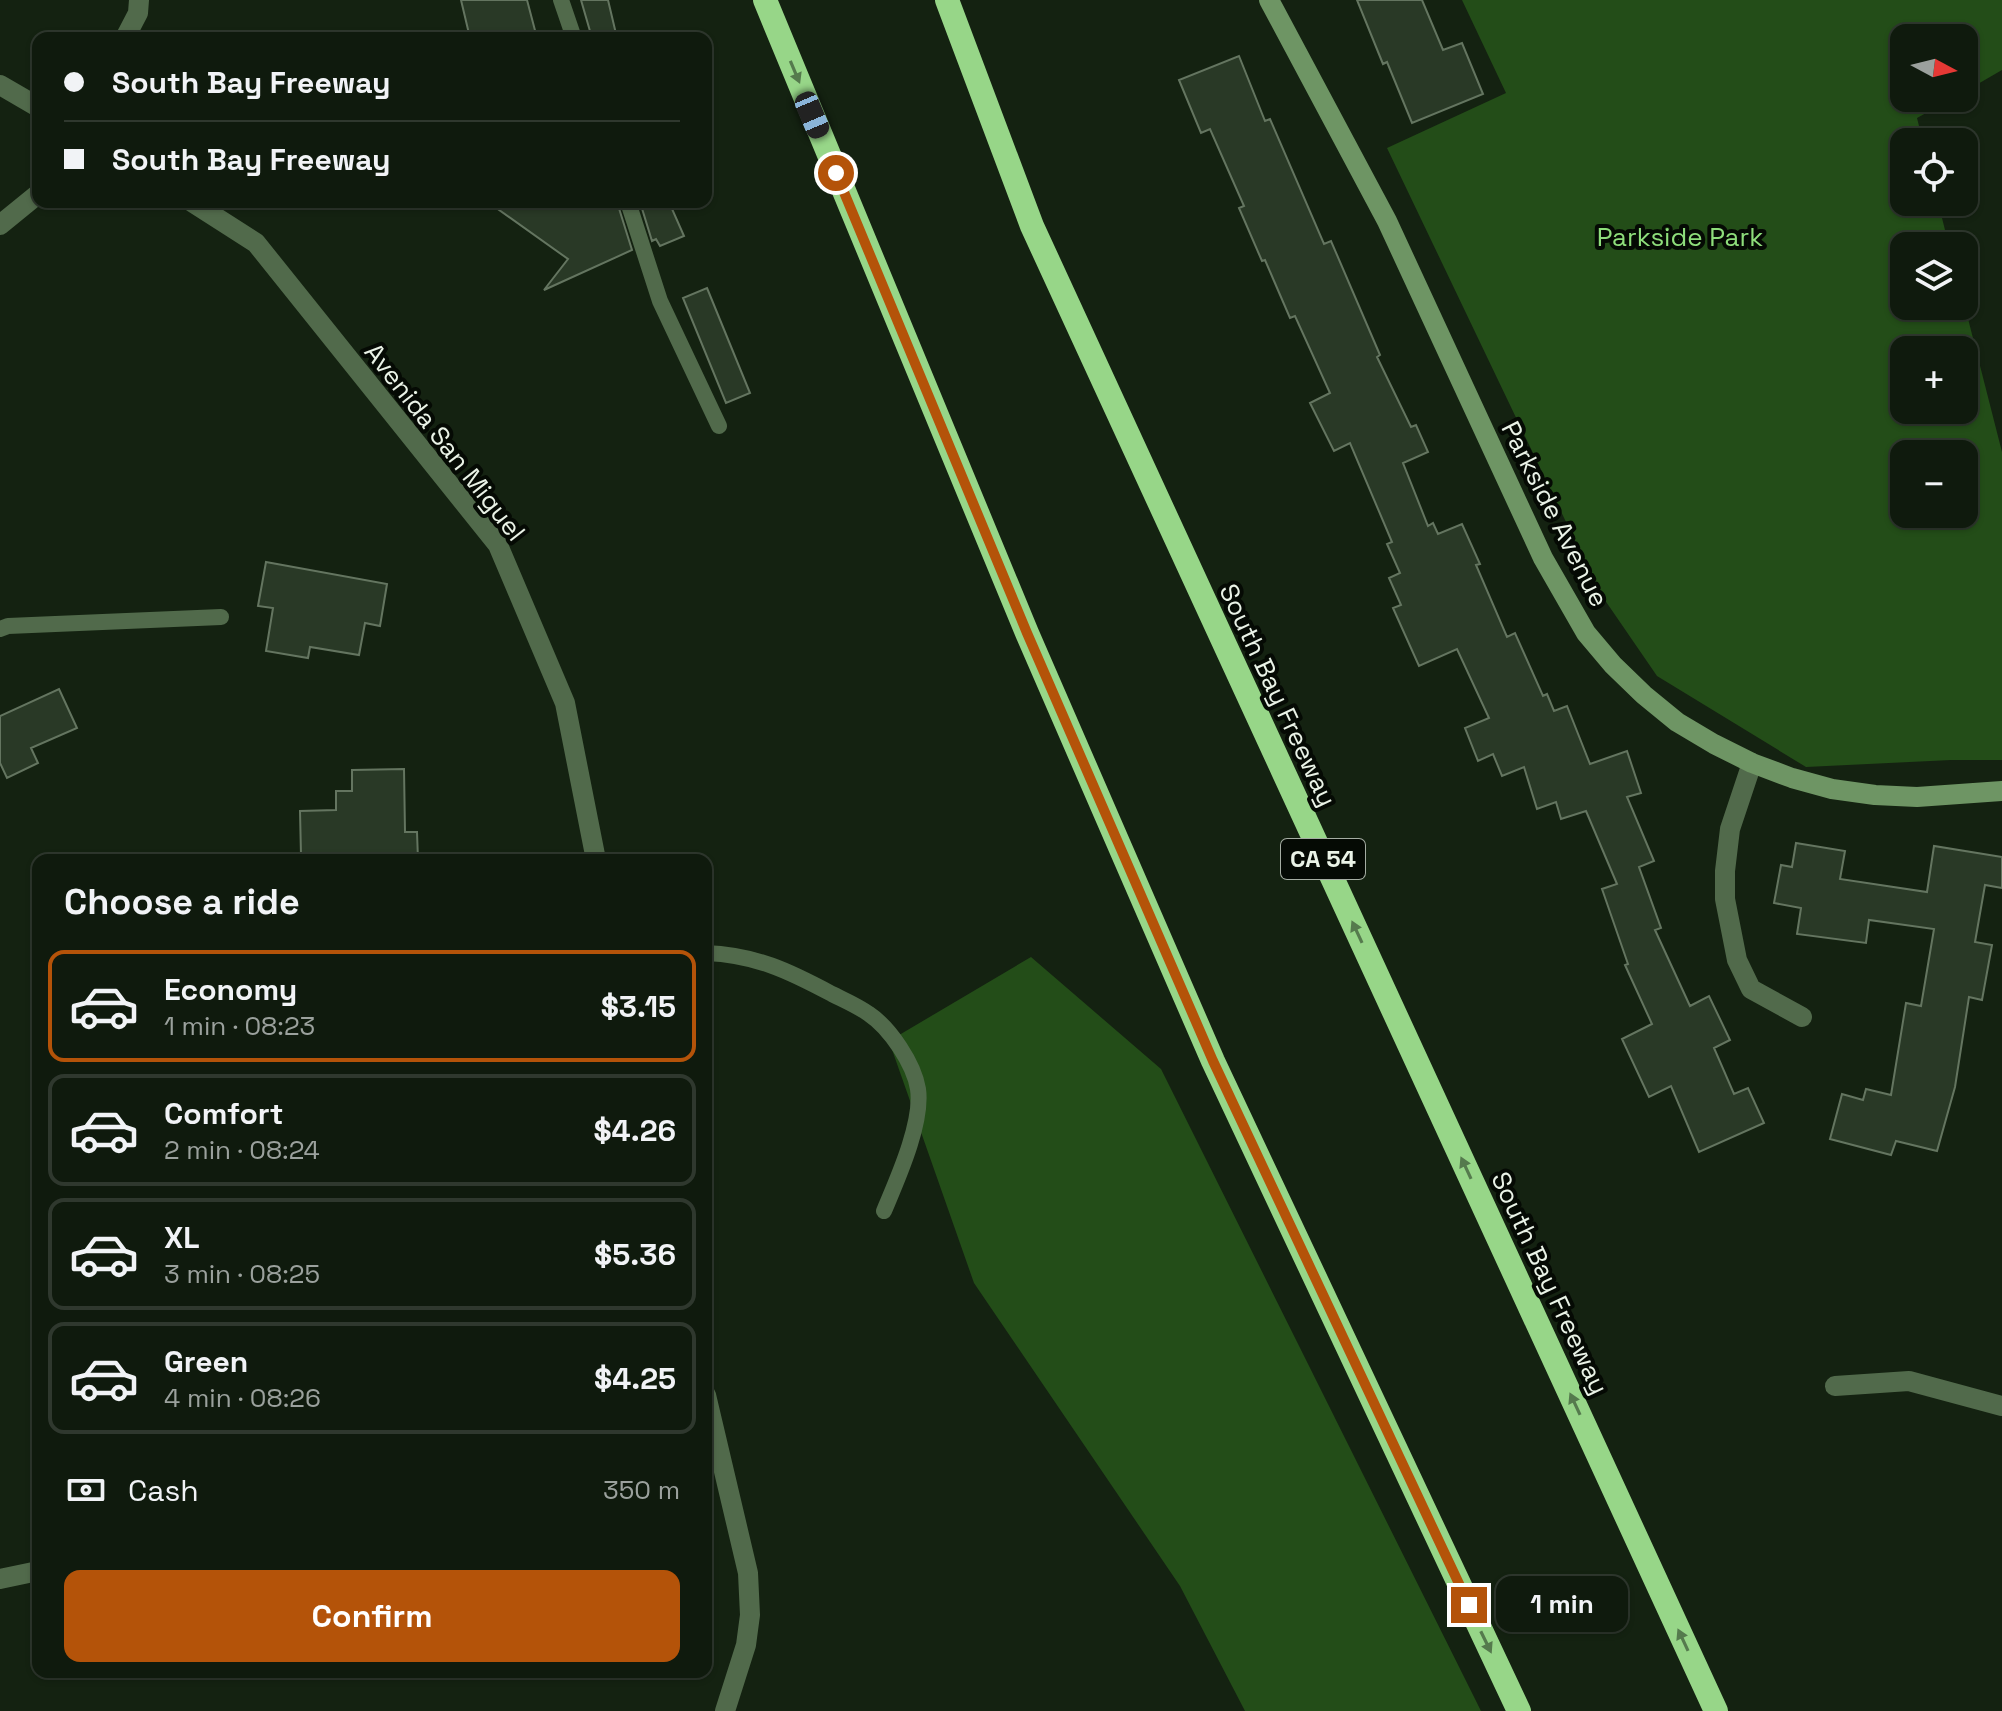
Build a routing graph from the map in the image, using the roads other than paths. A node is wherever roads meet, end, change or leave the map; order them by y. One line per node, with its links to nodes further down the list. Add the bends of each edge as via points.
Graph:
1 (139, 0): 6 (street)
2 (561, 0): 7 (lane)
3 (765, 0): 29 (highway, one-way to 29, via 1027,633 1213,1061)
4 (947, 0): 30 (highway, South Bay Freeway / CA 54, one-way to 4, via 1032,226)
5 (1269, 0): 17 (main road, Parkside Avenue, via 1387,221 1543,558 1586,633 1623,675 1677,722)
6 (128, 32)
7 (572, 32)
8 (0, 85): 9 (street)
9 (32, 104)
10 (32, 199): 13 (street)
11 (201, 208): 19 (street, Avenida San Miguel, via 256,243 498,545 565,703)
12 (630, 208): 14 (lane, via 660,301)
13 (0, 225)
14 (719, 426)
15 (221, 617): 16 (lane)
16 (0, 629)
17 (1752, 763): 18 (main road, Parkside Avenue, via 1805,782 1875,795); 21 (street, via 1730,829 1725,871 1737,960 1751,989)
18 (2002, 791)
19 (595, 854)
20 (712, 953): 22 (lane, via 768,963 817,986 871,1015 908,1057 919,1090 915,1121)
21 (1802, 1017)
22 (884, 1211)
23 (1835, 1386): 24 (street, via 1909,1381)
24 (2002, 1406)
25 (712, 1446): 28 (street, via 748,1573 746,1645)
26 (32, 1572): 27 (street)
27 (0, 1579)
28 (725, 1711)
29 (1519, 1711)
30 (1716, 1711)

